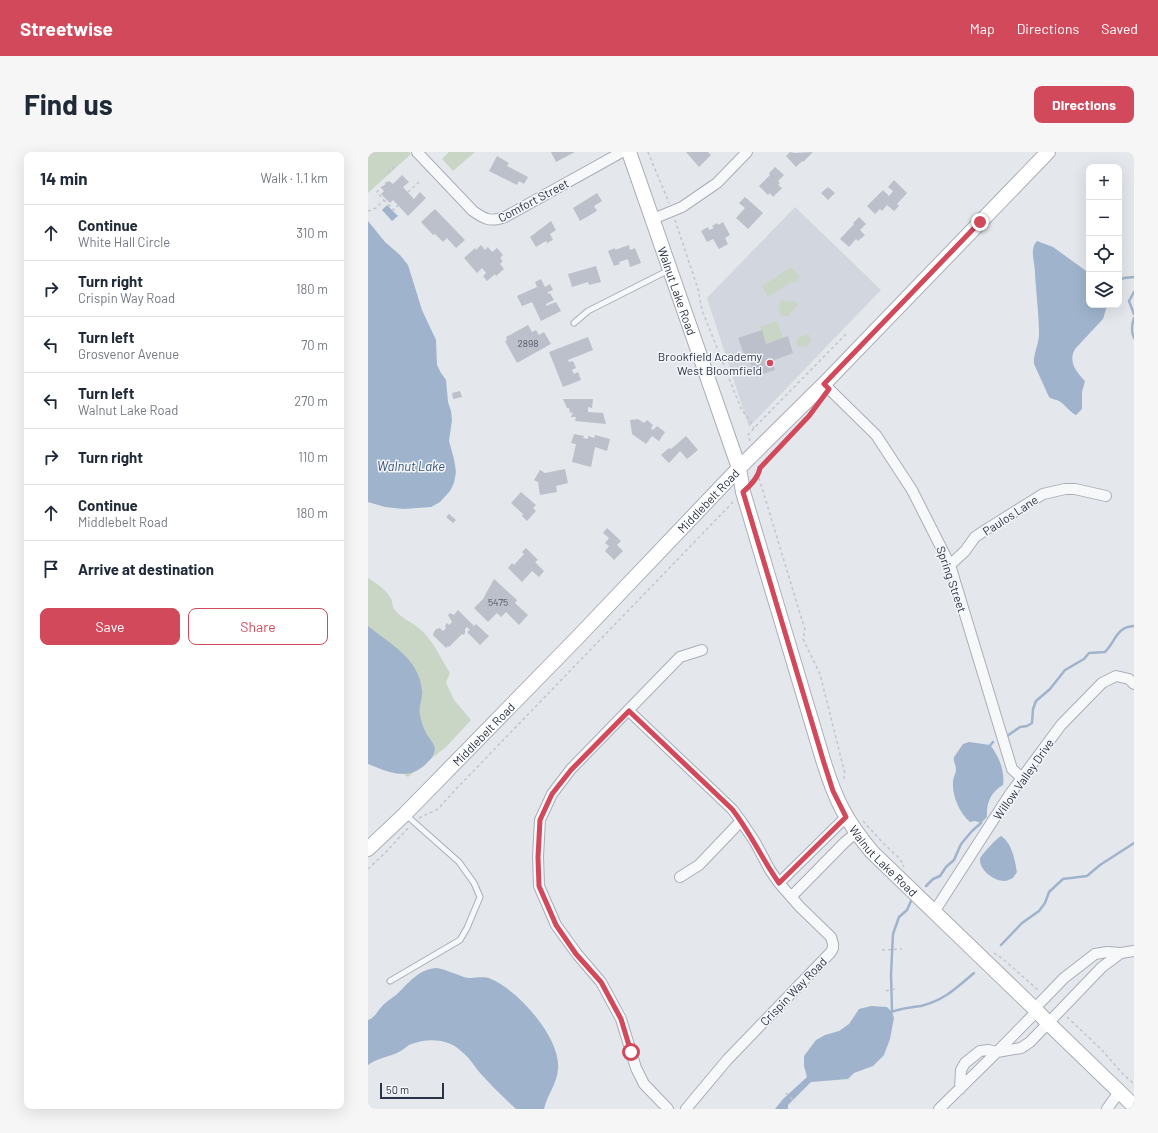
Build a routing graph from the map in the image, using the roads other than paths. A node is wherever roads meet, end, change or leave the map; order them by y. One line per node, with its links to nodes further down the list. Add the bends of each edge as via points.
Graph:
1 (417, 152): 2 (street, Comfort Street, via 473,211 493,221 505,217)
2 (622, 152)
3 (630, 152): 6 (street, Walnut Lake Road)
4 (1048, 152): 9 (street, Middlebelt Road)
5 (744, 153): 6 (street, via 717,183 682,207)
6 (653, 218): 7 (street, Walnut Lake Road)
7 (670, 270): 8 (lane, via 588,311); 10 (street, Walnut Lake Road)
8 (574, 323)
9 (824, 384): 10 (street, Middlebelt Road); 12 (street, Spring Street, via 876,435 912,490)
10 (739, 468): 17 (street, Walnut Lake Road, via 743,492 824,763 833,791); 18 (street, Middlebelt Road)
11 (1106, 496): 12 (street, Paulos Lane, via 1075,489 1043,494 976,537)
12 (950, 565): 16 (street, Spring Street, via 1012,769)
13 (702, 650): 15 (street, via 680,657)
14 (1134, 684): 16 (street, Willow Valley Drive, via 1129,679 1116,676 1102,683 1061,725)
15 (629, 711): 19 (street, Crispin Way Road, via 732,809); 35 (street, via 571,770 552,794 540,820 539,886 556,925 576,954 601,982 621,1019 636,1068 644,1084)
16 (1022, 778): 25 (street, Willow Valley Drive)
17 (846, 817): 20 (street, Walnut Lake Road); 23 (street)
18 (410, 818): 21 (street, Middlebelt Road); 28 (lane, via 459,862 474,883 480,897 460,940)
19 (741, 821): 22 (street, via 699,865); 23 (street, Crispin Way Road)
20 (856, 833): 24 (street); 25 (street, Walnut Lake Road)
21 (368, 849)
22 (680, 877)
23 (779, 883): 24 (street, Crispin Way Road)
24 (790, 897): 36 (street, Crispin Way Road, via 831,937 833,948 727,1060)
25 (934, 912): 29 (street, Walnut Lake Road)
26 (1134, 951): 27 (street)
27 (1120, 953): 29 (street, via 1095,954 1064,978); 30 (street, via 1102,967)
28 (390, 981)
29 (1036, 1009): 30 (street, Walnut Lake Road); 31 (street)
30 (1048, 1023): 31 (street, via 1021,1048); 33 (street, Walnut Lake Road)
31 (997, 1052): 32 (street); 32 (street, via 980,1051 965,1062 961,1070)
32 (960, 1089): 37 (street)
33 (1120, 1092): 34 (street, Walnut Lake Road); 38 (street)
34 (1134, 1106)
35 (668, 1109)
36 (686, 1109)
37 (939, 1109)
38 (1107, 1109)

